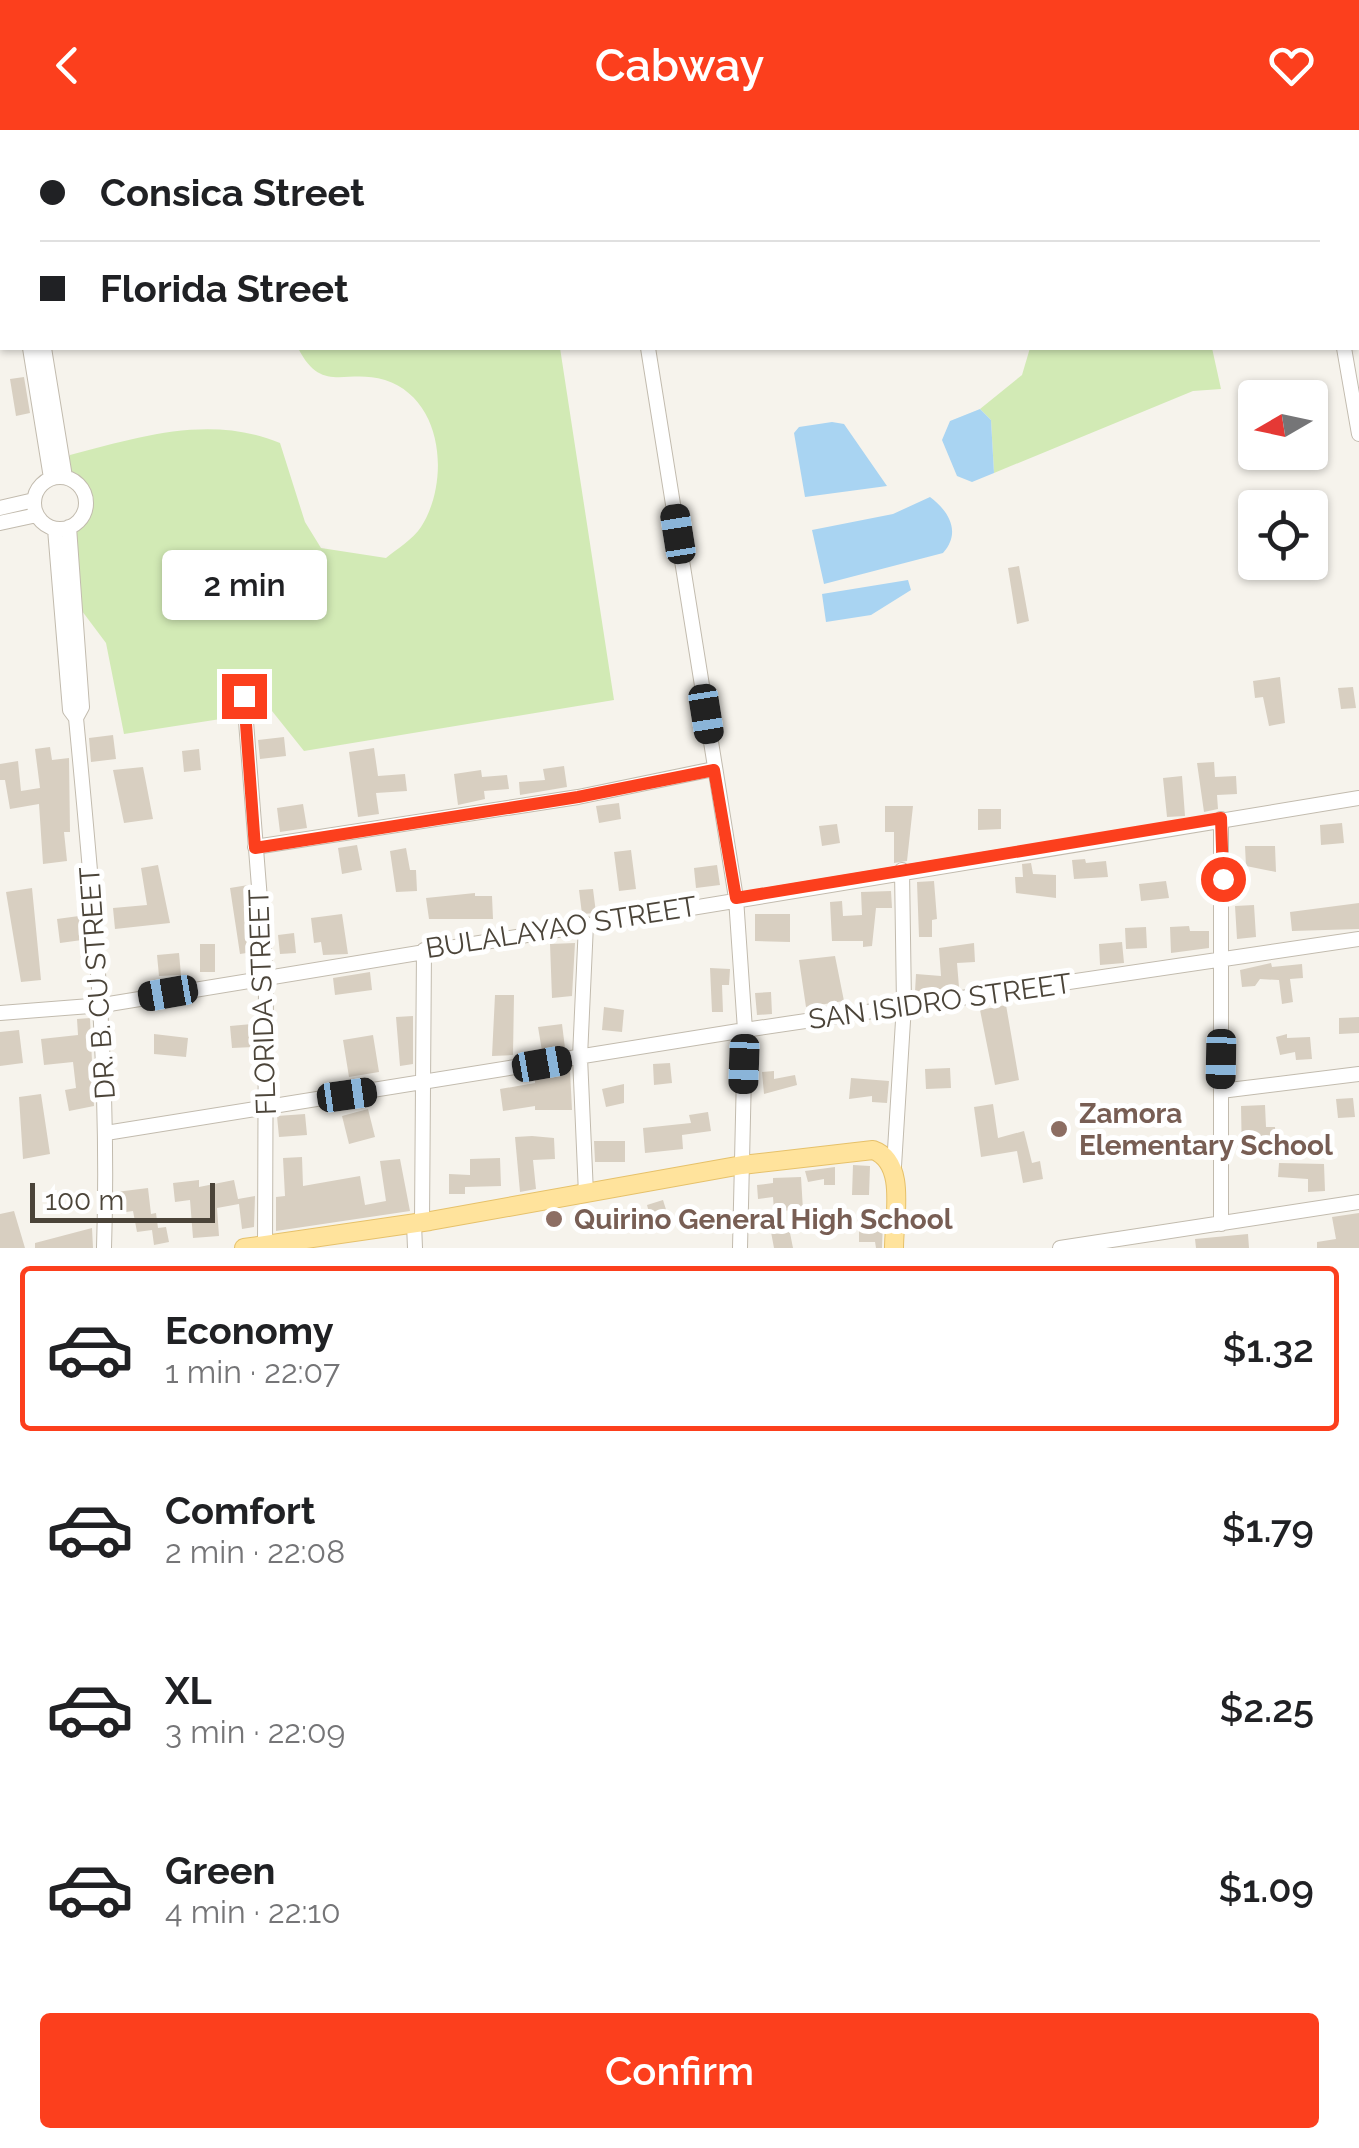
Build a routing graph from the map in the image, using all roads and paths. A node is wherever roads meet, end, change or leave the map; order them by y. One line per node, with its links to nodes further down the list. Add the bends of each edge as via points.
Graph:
1 (30, 350): 6 (street)
2 (44, 350): 6 (street)
3 (648, 350): 12 (street)
4 (1344, 350): 5 (street)
5 (1359, 434)
6 (58, 478): 8 (street, via 40,486); 10 (street, via 82,488 86,501 84,514)
7 (0, 508): 8 (street)
8 (36, 508): 9 (street); 10 (street)
9 (0, 523)
10 (62, 528): 23 (street, DR. B. CU STREET, via 70,710 76,718)
11 (244, 696): 15 (street, FLORIDA STREET)
12 (714, 770): 15 (street); 17 (street)
13 (1359, 798): 14 (street, BULALAYAO STREET)
14 (1221, 818): 16 (street, BULALAYAO STREET); 21 (street)
15 (255, 848): 22 (street, FLORIDA STREET)
16 (902, 870): 17 (street, BULALAYAO STREET); 24 (street)
17 (736, 898): 18 (street, BULALAYAO STREET); 26 (street)
18 (586, 924): 20 (street, BULALAYAO STREET); 27 (street)
19 (1359, 939): 21 (street, SAN ISIDRO STREET)
20 (424, 950): 22 (street, BULALAYAO STREET); 29 (street)
21 (1222, 960): 24 (street, SAN ISIDRO STREET); 30 (street)
22 (266, 976): 23 (street, BULALAYAO STREET); 31 (street, FLORIDA STREET)
23 (103, 1005): 25 (street, BULALAYAO STREET); 32 (street, DR. B. CU STREET)
24 (904, 1005): 26 (street, SAN ISIDRO STREET); 34 (street)
25 (0, 1013)
26 (745, 1030): 27 (street, SAN ISIDRO STREET); 33 (street)
27 (580, 1057): 29 (street, SAN ISIDRO STREET); 35 (street)
28 (1359, 1074): 30 (street)
29 (426, 1084): 31 (street, SAN ISIDRO STREET); 37 (street)
30 (1221, 1092): 38 (street)
31 (268, 1106): 32 (street, SAN ISIDRO STREET); 39 (street, FLORIDA STREET)
32 (106, 1133): 40 (street, DR. B. CU STREET)
33 (742, 1165): 34 (main road, via 873,1150); 35 (main road); 43 (street)
34 (894, 1166): 44 (main road)
35 (586, 1194): 37 (main road)
36 (1359, 1202): 38 (street)
37 (418, 1223): 39 (main road); 42 (street)
38 (1221, 1224): 45 (street)
39 (265, 1246): 41 (main road)
40 (104, 1248)
41 (244, 1248)
42 (415, 1248)
43 (740, 1248)
44 (894, 1248)
45 (1060, 1248)

